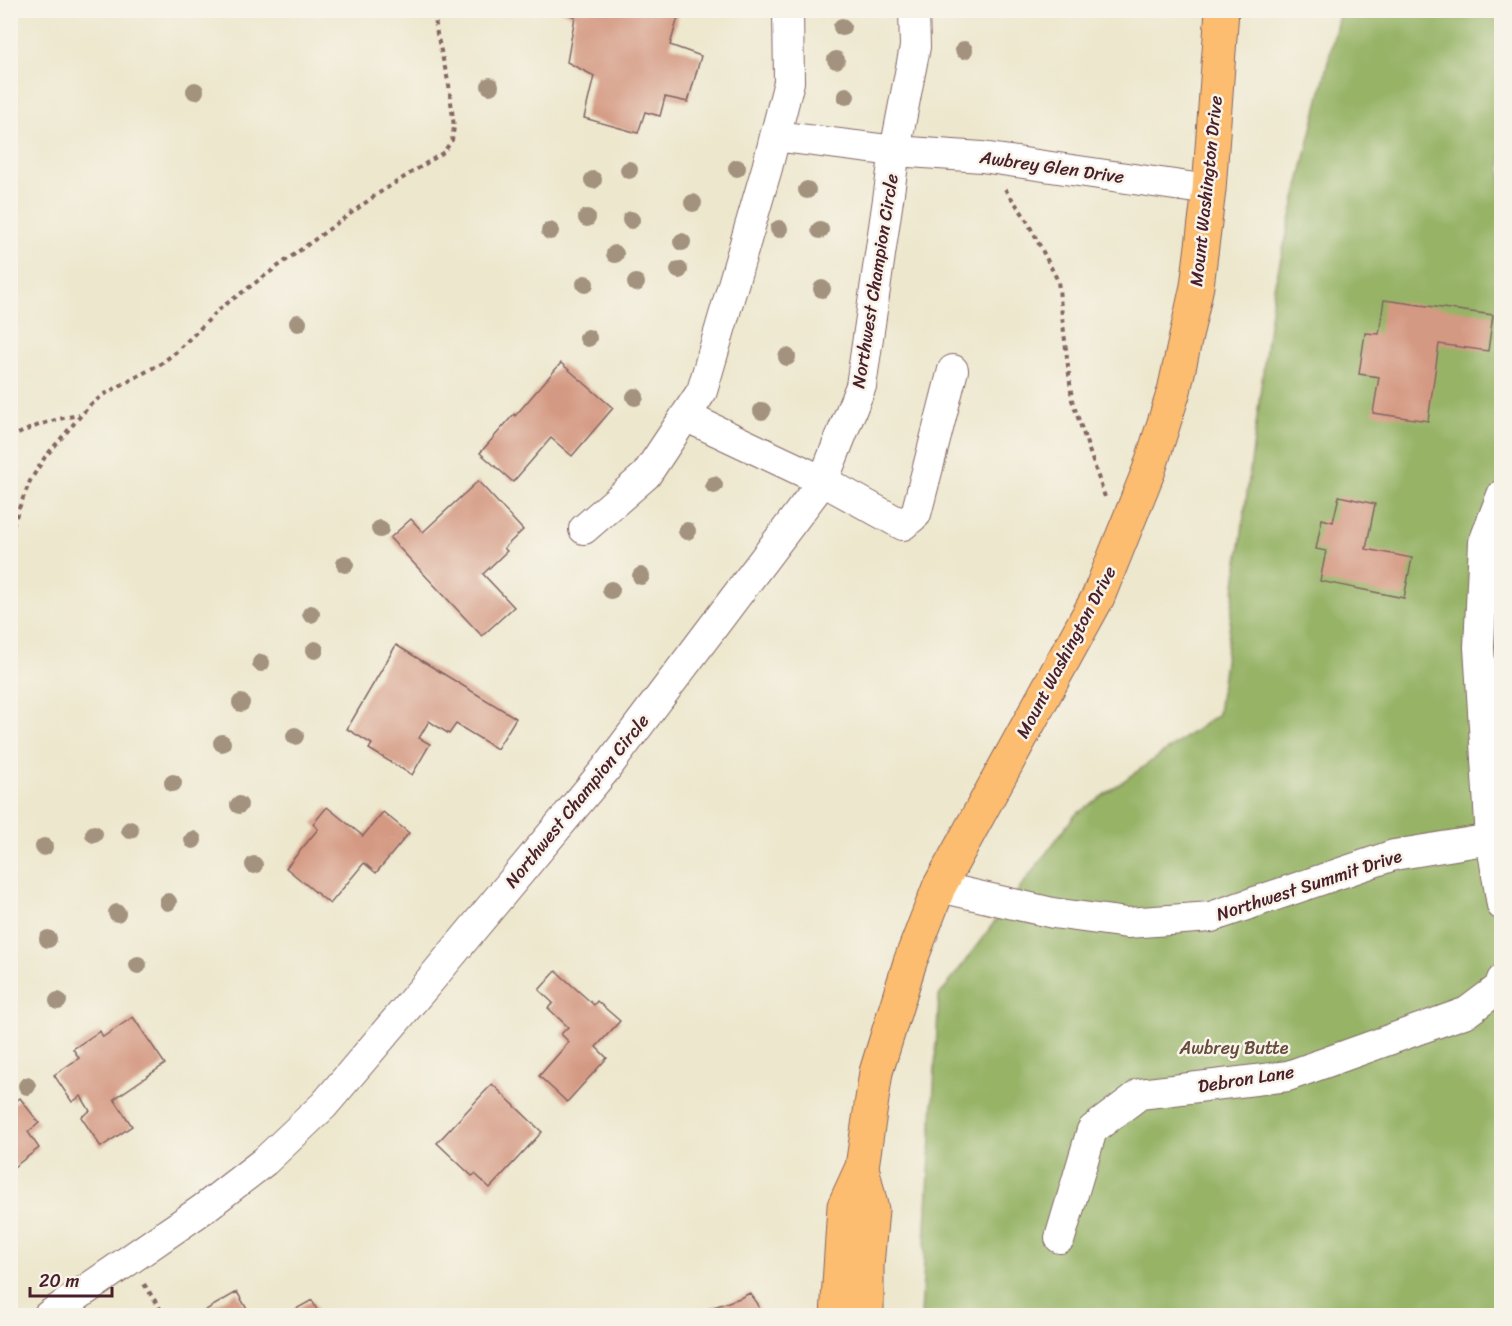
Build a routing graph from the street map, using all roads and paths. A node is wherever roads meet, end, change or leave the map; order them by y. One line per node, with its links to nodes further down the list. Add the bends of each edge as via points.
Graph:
1 (434, 10): 10 (path, via 454,126 452,140 444,152 376,195 222,307 162,363 103,395)
2 (788, 10): 5 (street, via 789,82)
3 (914, 10): 6 (street, Northwest Champion Circle, via 915,47)
4 (1222, 10): 8 (main road, Mount Washington Drive)
5 (776, 136): 6 (street, Awbrey Glen Drive); 11 (street, via 702,391)
6 (895, 151): 7 (street, Awbrey Glen Drive); 13 (street, Northwest Champion Circle, via 861,386)
7 (982, 157): 8 (street, Awbrey Glen Drive); 15 (path, via 1025,217 1058,281 1072,400)
8 (1209, 190): 19 (main road, Mount Washington Drive, via 1197,286 1174,391 1145,481 1098,597)
9 (953, 370): 13 (street, via 916,514 903,525)
10 (80, 415): 12 (path, via 54,419); 17 (path, via 30,481)
11 (686, 416): 13 (street); 16 (street, via 646,475)
12 (10, 438)
13 (823, 481): 24 (street, Northwest Champion Circle, via 605,770 324,1105 265,1161)
14 (1502, 495): 18 (street, via 1484,542 1479,647)
15 (1106, 499)
16 (584, 529)
17 (10, 534)
18 (1496, 839): 19 (street, Northwest Summit Drive, via 1394,855 1211,917 1127,923 1053,913); 20 (street)
19 (939, 887): 22 (main road, Mount Washington Drive, via 910,962 876,1072)
20 (1502, 904)
21 (1502, 980): 23 (street, Debron Lane, via 1499,988 1467,1012 1288,1076 1140,1094 1092,1130)
22 (862, 1167): 27 (main road, Mount Washington Drive, via 844,1206); 28 (main road, Mount Washington Drive, via 872,1210)
23 (1060, 1238)
24 (128, 1261): 25 (street, Northwest Champion Circle); 26 (path)
25 (48, 1316)
26 (165, 1316)
27 (837, 1316)
28 (867, 1316)

